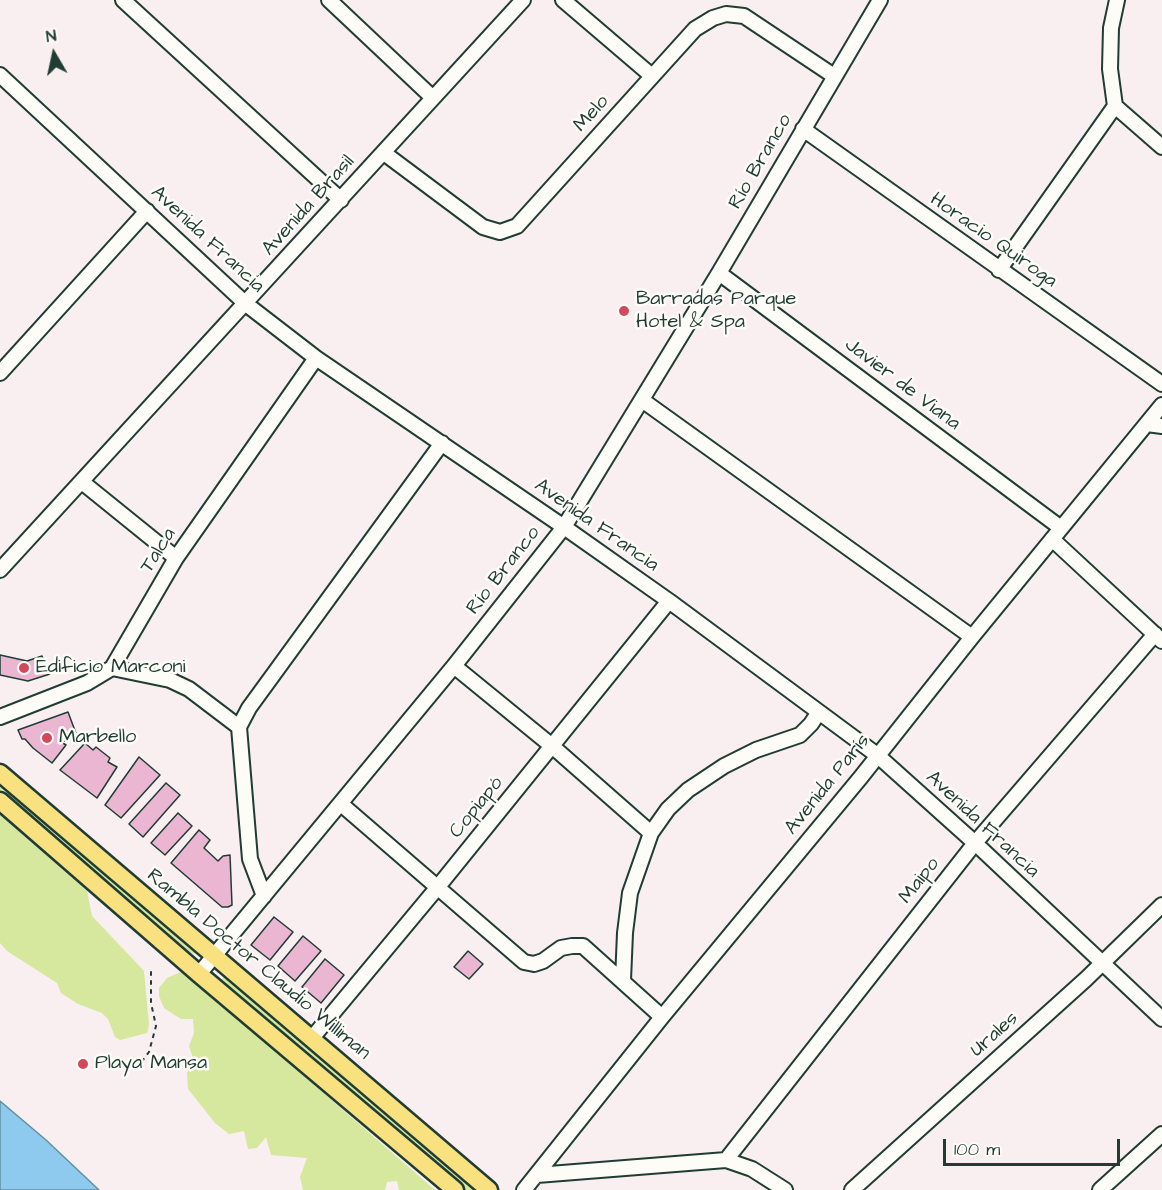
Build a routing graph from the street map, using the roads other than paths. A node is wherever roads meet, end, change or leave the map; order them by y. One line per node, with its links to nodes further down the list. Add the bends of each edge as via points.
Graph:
1 (123, 0): 15 (street)
2 (329, 0): 10 (street)
3 (523, 0): 10 (street, Avenida Brasil)
4 (563, 0): 8 (street)
5 (880, 0): 9 (street, Río Branco)
6 (1117, 0): 11 (street, via 1110,69)
7 (0, 75): 16 (street, Avenida Francia)
8 (652, 76): 9 (street, Melo, via 695,29 726,14 744,16); 14 (street, Melo, via 517,226 500,232 483,227)
9 (834, 76): 12 (street, Río Branco)
10 (433, 99): 14 (street, Avenida Brasil)
11 (1116, 106): 13 (street); 17 (street)
12 (803, 129): 17 (street, Horacio Quiroga); 18 (street, Río Branco)
13 (1162, 147)
14 (384, 153): 15 (street, Avenida Brasil)
15 (341, 200): 19 (street, Avenida Brasil)
16 (147, 211): 19 (street, Avenida Francia); 21 (street)
17 (999, 270): 22 (street, Horacio Quiroga)
18 (718, 273): 23 (street, Río Branco); 30 (street, Javier de Viana)
19 (246, 304): 20 (street, Avenida Francia); 28 (street, Avenida Brasil)
20 (316, 358): 27 (street, Avenida Francia); 32 (street, Talca)
21 (0, 373)
22 (1162, 384)
23 (642, 400): 29 (street, Río Branco); 35 (street)
24 (1162, 405): 25 (street, Avenida París)
25 (1147, 424): 26 (street); 30 (street, Avenida París)
26 (1162, 426)
27 (442, 443): 29 (street, Avenida Francia); 41 (street)
28 (82, 482): 32 (street); 33 (street, Avenida Brasil)
29 (564, 526): 34 (street, Avenida Francia); 37 (street, Río Branco)
30 (1061, 528): 31 (street, Avenida París)
31 (1052, 539): 35 (street, Avenida París); 36 (street)
32 (176, 558): 38 (street, Talca)
33 (0, 570)
34 (669, 601): 39 (street, Avenida Francia); 42 (street, Copiapó)
35 (972, 637): 43 (street, Avenida París)
36 (1158, 637): 48 (street, Maipo)
37 (454, 666): 42 (street); 46 (street, Río Branco)
38 (112, 668): 40 (street, Talca, via 87,683); 41 (street, via 189,688)
39 (819, 712): 43 (street, Avenida Francia); 47 (street, via 800,735 756,750 688,790)
40 (0, 717)
41 (239, 727): 50 (street, via 250,859)
42 (552, 746): 47 (street); 49 (street, Copiapó)
43 (877, 755): 48 (street, Avenida Francia); 56 (street, Avenida París)
44 (0, 773): 52 (main road, Rambla Doctor Claudio Williman)
45 (0, 801): 54 (main road)
46 (341, 804): 49 (street); 50 (street, Río Branco)
47 (651, 833): 55 (street, via 630,893)
48 (975, 843): 53 (street, Avenida Francia); 60 (street, Maipo)
49 (437, 888): 55 (street, via 524,962 534,964 561,948 583,946); 58 (street, Copiapó)
50 (264, 896): 52 (street, Río Branco)
51 (1162, 905): 53 (street, Urales)
52 (215, 956): 54 (street, Río Branco); 58 (main road, Rambla Doctor Claudio Williman)
53 (1102, 963): 57 (street, Avenida Francia); 66 (street, Urales)
54 (199, 974): 62 (main road)
55 (623, 980): 56 (street)
56 (662, 1017): 61 (street, Avenida París)
57 (1162, 1019)
58 (312, 1038): 63 (main road, Rambla Doctor Claudio Williman)
59 (1162, 1134): 67 (street)
60 (726, 1160): 61 (street); 65 (street, via 752,1169)
61 (537, 1175): 64 (street, Avenida París)
62 (455, 1190)
63 (489, 1190)
64 (524, 1190)
65 (785, 1190)
66 (852, 1190)
67 (1100, 1190)

